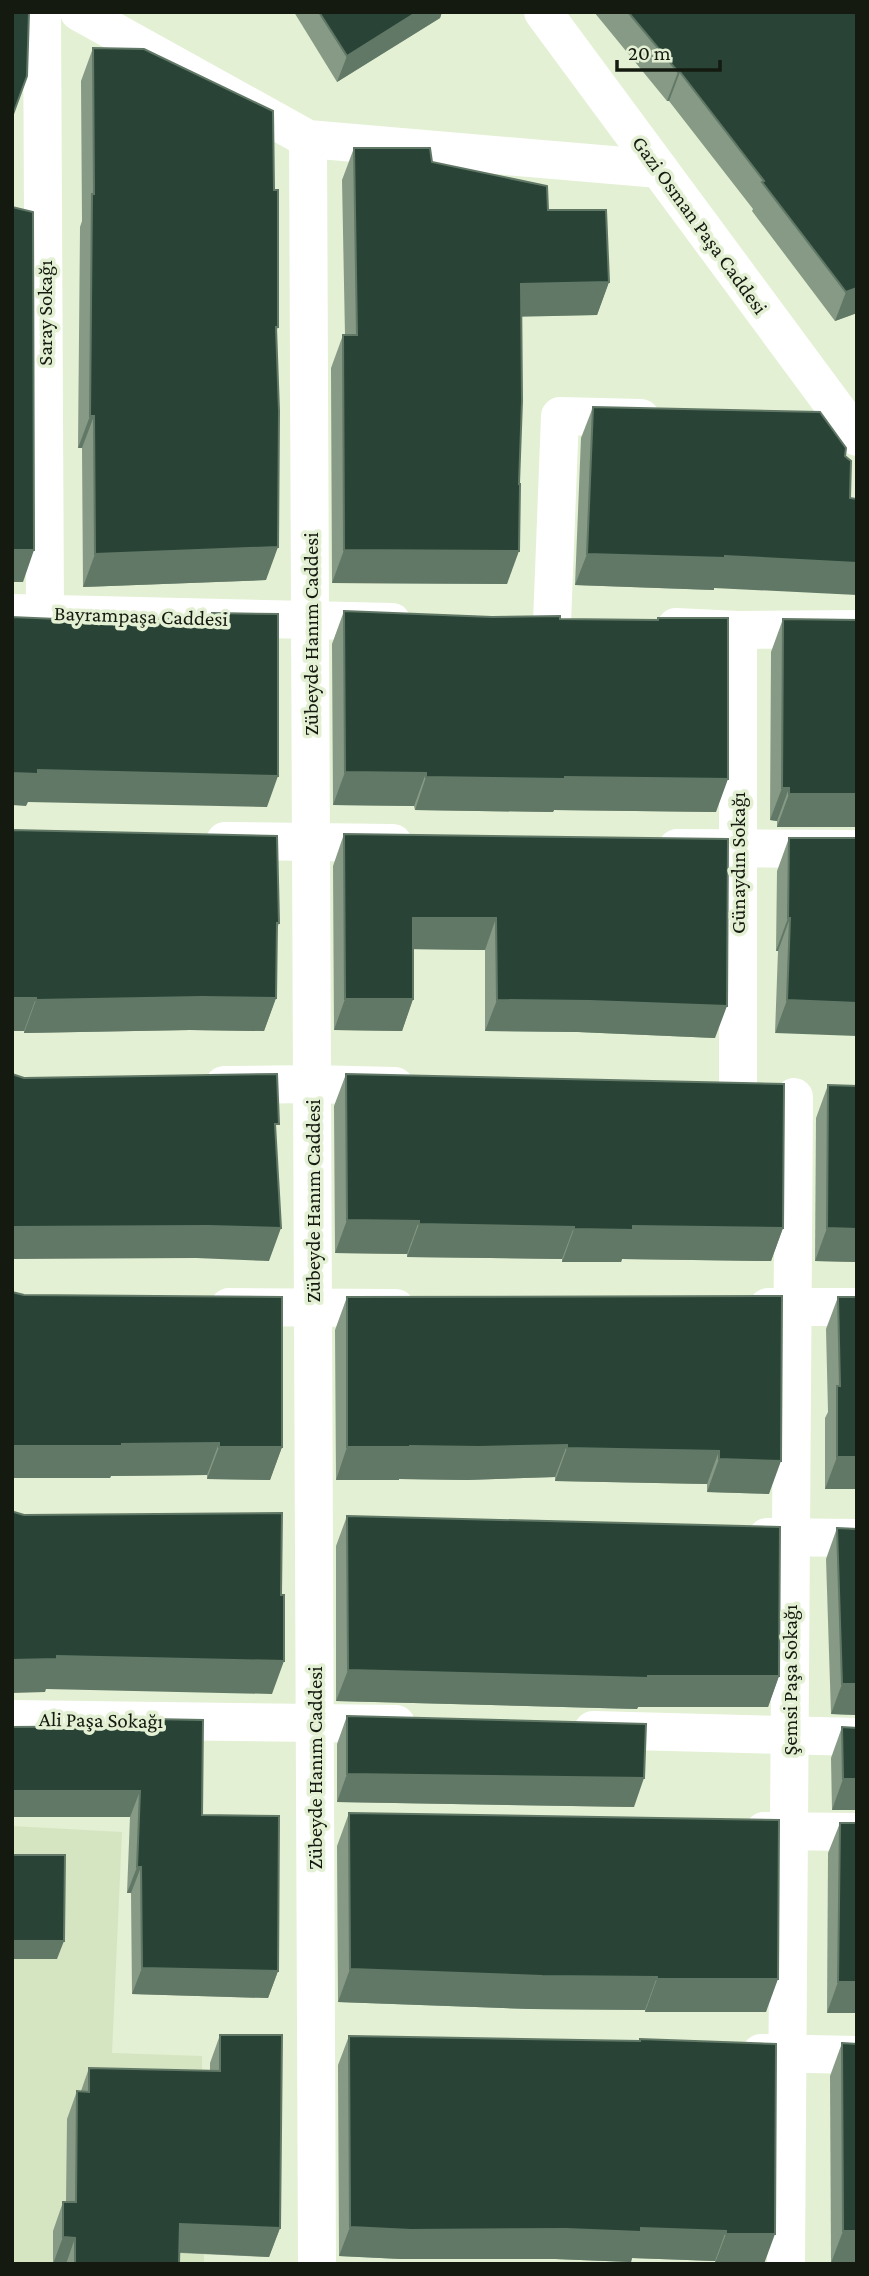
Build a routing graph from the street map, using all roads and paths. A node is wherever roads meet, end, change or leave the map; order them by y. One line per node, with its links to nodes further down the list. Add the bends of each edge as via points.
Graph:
1 (42, 12): 6 (street, Saray Sokağı)
2 (79, 12): 4 (street)
3 (543, 12): 5 (street, Gazi Osman Paşa Caddesi)
4 (309, 139): 5 (street); 11 (street, Zübeyde Hanım Caddesi)
5 (659, 169): 9 (street, Gazi Osman Paşa Caddesi)
6 (29, 229): 10 (street, Saray Sokağı)
7 (669, 418): 14 (street, via 561,416)
8 (805, 421): 9 (street)
9 (851, 430)
10 (29, 613): 11 (street, Bayrampaşa Caddesi)
11 (311, 621): 12 (street, Bayrampaşa Caddesi); 20 (street, Zübeyde Hanım Caddesi)
12 (431, 622)
13 (512, 622): 14 (street)
14 (552, 623): 15 (street)
15 (592, 624)
16 (645, 626): 17 (street)
17 (738, 629): 18 (street); 23 (street, Günaydın Sokağı)
18 (857, 629)
19 (189, 841): 20 (street)
20 (312, 841): 21 (street); 25 (street, Zübeyde Hanım Caddesi)
21 (422, 843)
22 (642, 847): 23 (street)
23 (738, 849): 24 (street); 29 (street, Günaydın Sokağı)
24 (857, 849)
25 (312, 1084): 26 (street); 27 (street); 36 (street, Zübeyde Hanım Caddesi)
26 (189, 1086)
27 (436, 1087)
28 (697, 1094): 29 (street)
29 (738, 1096): 30 (street)
30 (794, 1097): 31 (street); 34 (street, Şemsi Paşa Sokağı)
31 (832, 1097)
32 (190, 1307): 36 (street)
33 (737, 1307): 34 (street)
34 (792, 1307): 35 (street); 41 (street, Şemsi Paşa Sokağı)
35 (857, 1307)
36 (313, 1308): 37 (street); 39 (street, Zübeyde Hanım Caddesi)
37 (436, 1308)
38 (273, 1524): 39 (street)
39 (328, 1524): 44 (street, Zübeyde Hanım Caddesi)
40 (737, 1536): 41 (street)
41 (791, 1538): 42 (street); 47 (street, Şemsi Paşa Sokağı)
42 (857, 1538)
43 (12, 1719): 44 (street, Ali Paşa Sokağı)
44 (315, 1722): 45 (street, Ali Paşa Sokağı); 55 (street, Zübeyde Hanım Caddesi, via 329,1825 330,2036)
45 (427, 1725)
46 (552, 1729): 47 (street)
47 (790, 1736): 48 (street); 50 (street, Şemsi Paşa Sokağı)
48 (857, 1737)
49 (734, 1830): 50 (street)
50 (789, 1831): 51 (street); 53 (street, Şemsi Paşa Sokağı)
51 (857, 1832)
52 (732, 2052): 53 (street)
53 (788, 2054): 54 (street); 56 (street, Şemsi Paşa Sokağı)
54 (857, 2055)
55 (317, 2264)
56 (786, 2264)

